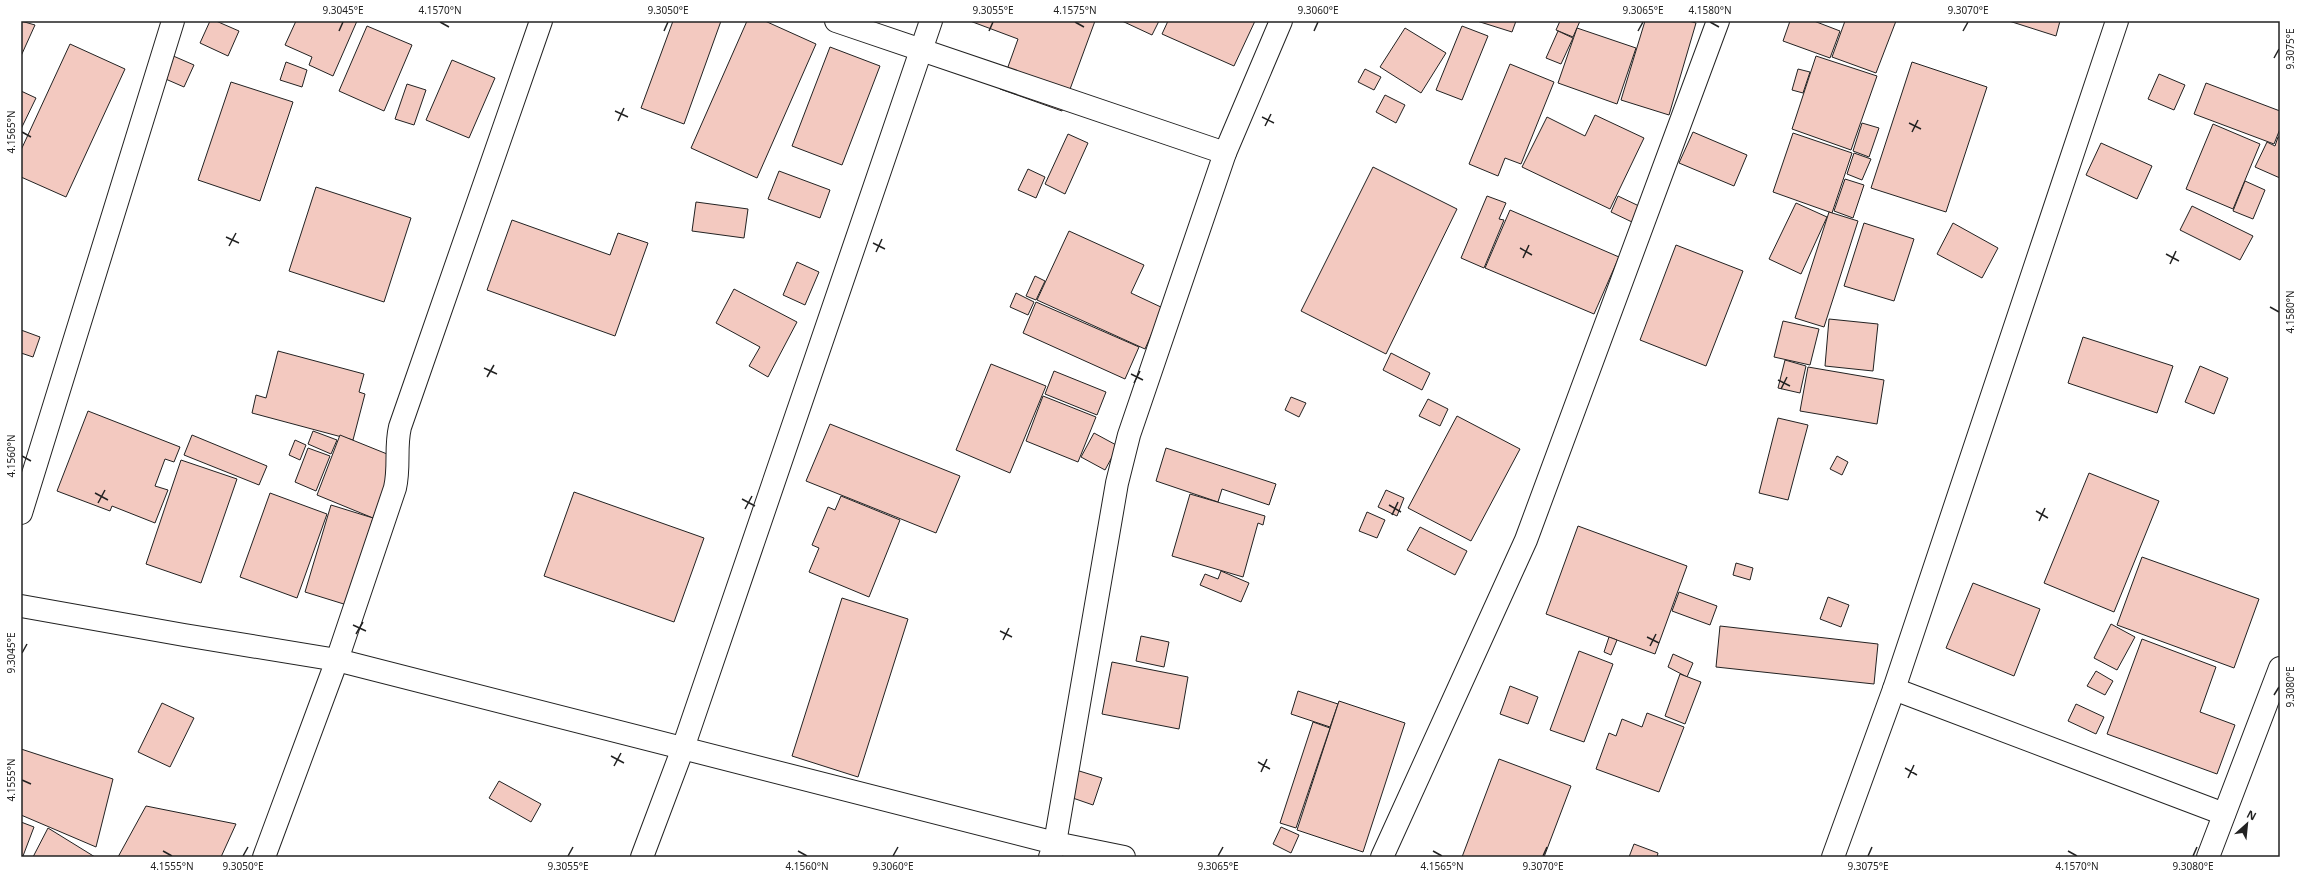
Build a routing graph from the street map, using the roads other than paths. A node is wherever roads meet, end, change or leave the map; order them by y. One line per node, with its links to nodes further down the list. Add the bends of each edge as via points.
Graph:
1 (172, 21): 10 (street)
2 (541, 21): 12 (street, via 400,427 397,440 399,472)
3 (836, 21): 8 (street)
4 (930, 21): 8 (street)
5 (1282, 21): 9 (street)
6 (1718, 21): 21 (street, via 1526,540)
7 (2117, 21): 14 (street)
8 (922, 49): 9 (street); 15 (street)
9 (1225, 153): 17 (street, via 1129,435 1117,483)
10 (21, 513)
11 (21, 606): 12 (street)
12 (337, 660): 15 (street); 18 (street)
13 (2280, 668): 16 (street)
14 (1894, 689): 16 (street); 22 (street)
15 (683, 748): 17 (street); 19 (street)
16 (2224, 814): 23 (street)
17 (1053, 850): 20 (street)
18 (264, 857)
19 (642, 857)
20 (1124, 857)
21 (1382, 857)
22 (1833, 857)
23 (2208, 857)

